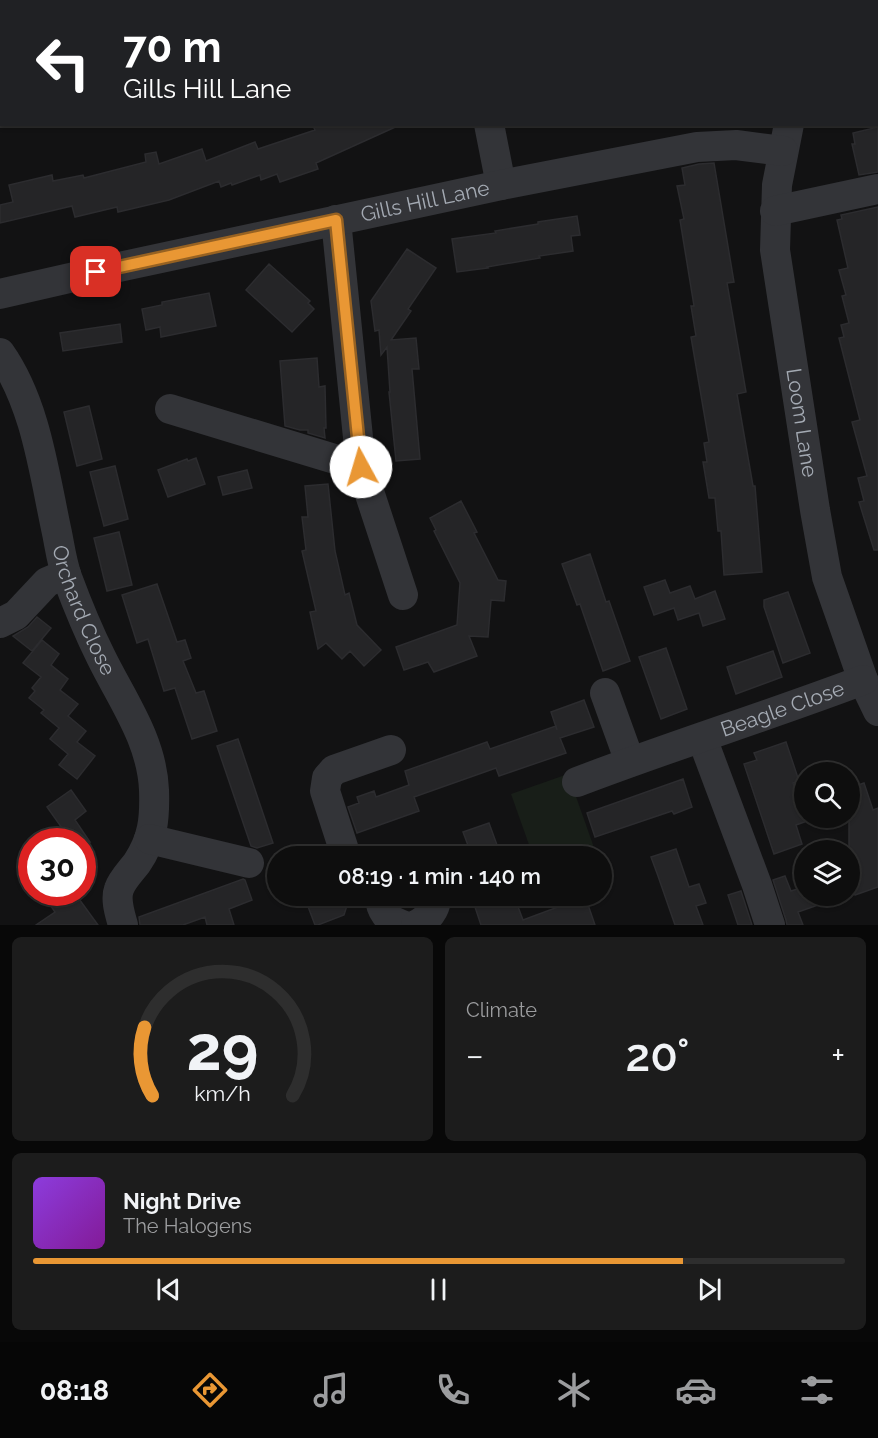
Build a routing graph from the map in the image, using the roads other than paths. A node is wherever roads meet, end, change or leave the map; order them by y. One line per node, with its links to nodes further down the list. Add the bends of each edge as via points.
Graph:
1 (489, 126): 3 (street)
2 (786, 138): 3 (street, Gills Hill Lane, via 697,147); 5 (street, Loom Lane)
3 (501, 185): 6 (street, Gills Hill Lane)
4 (878, 189): 5 (street)
5 (776, 211): 15 (street, Loom Lane, via 775,250 827,577)
6 (336, 220): 7 (street, Gills Hill Lane); 11 (street)
7 (0, 294)
8 (0, 353): 9 (street, Orchard Close, via 10,367)
9 (11, 394): 12 (street, Orchard Close, via 36,440)
10 (170, 409): 11 (street)
11 (361, 467): 13 (street)
12 (66, 574): 14 (street, via 47,582 16,615); 23 (street, Orchard Close, via 100,656 148,754 154,788 154,825)
13 (403, 595)
14 (0, 623)
15 (862, 680): 17 (street, Loom Lane); 18 (street, Beagle Close)
16 (605, 693): 20 (street)
17 (878, 711)
18 (702, 738): 20 (street, Beagle Close); 26 (street, Beagle Close)
19 (391, 750): 22 (street, via 334,770 327,778 325,791)
20 (630, 762): 21 (street, Beagle Close)
21 (577, 782)
22 (343, 846)
23 (143, 851): 24 (street); 25 (street, via 118,891)
24 (249, 863)
25 (123, 925)
26 (770, 925)

